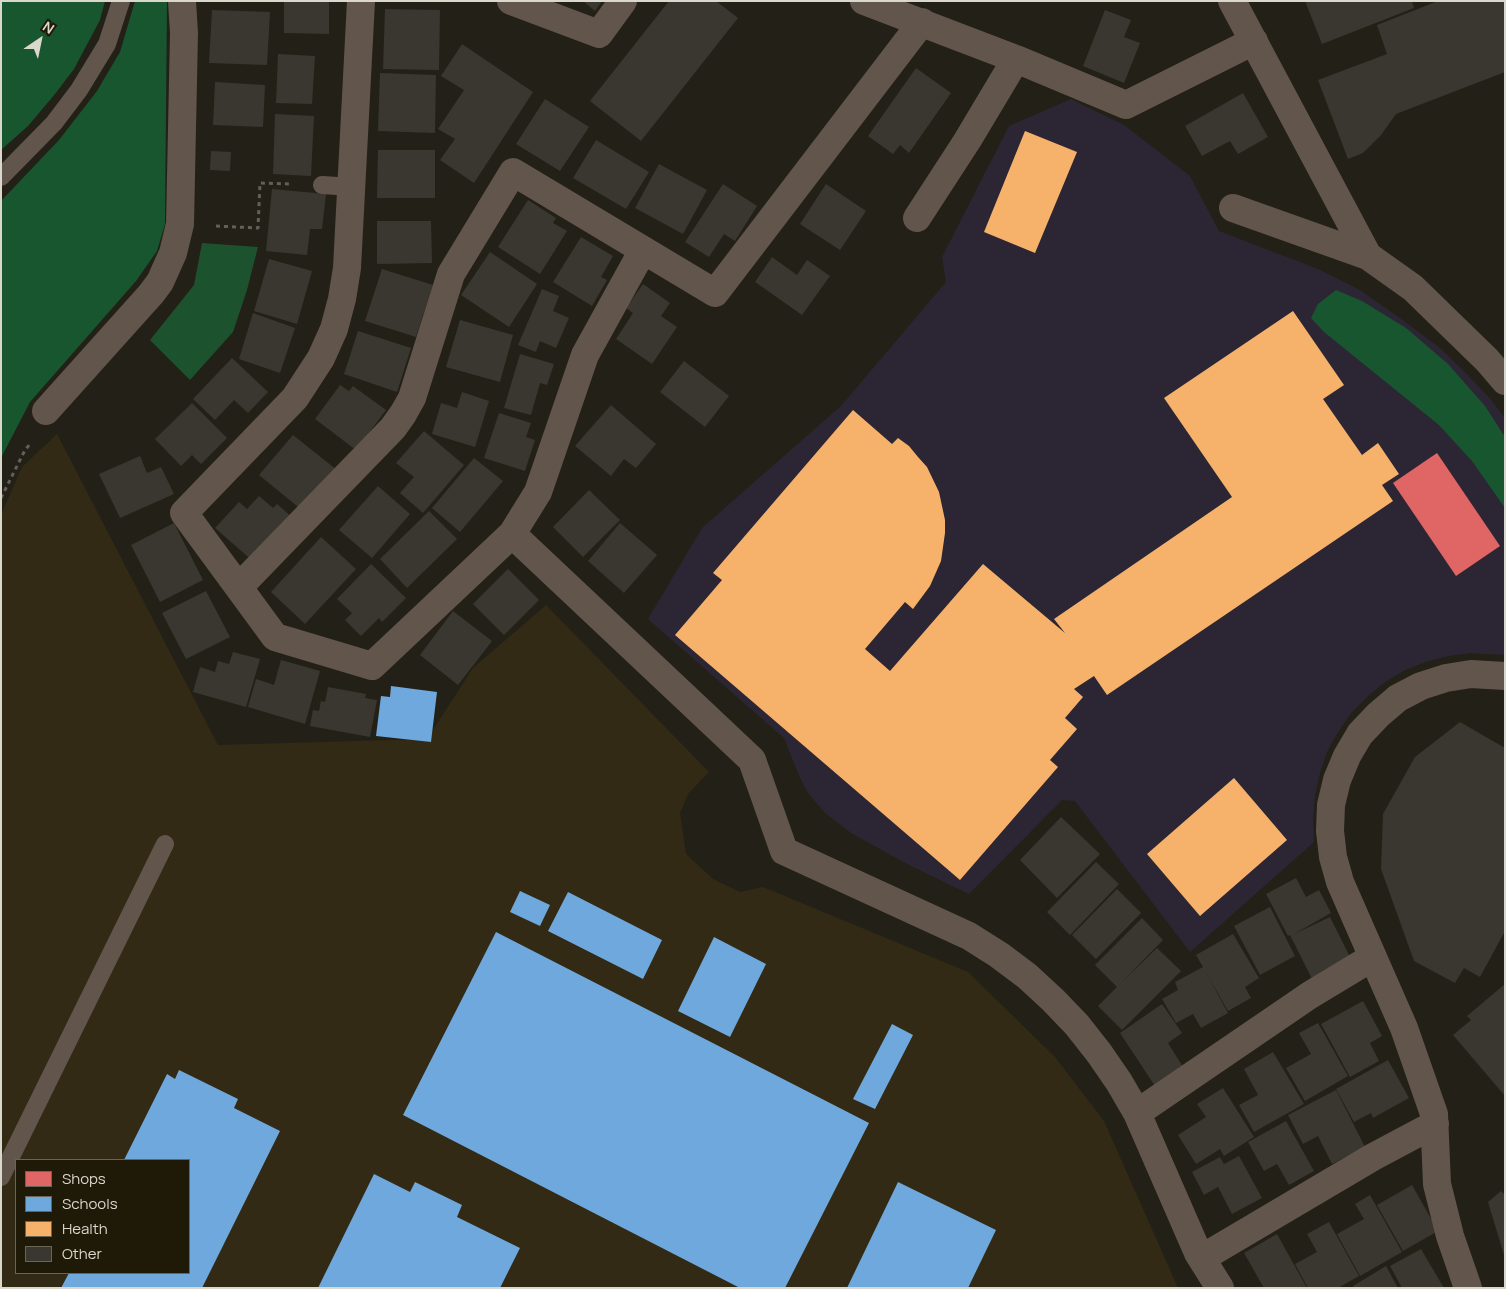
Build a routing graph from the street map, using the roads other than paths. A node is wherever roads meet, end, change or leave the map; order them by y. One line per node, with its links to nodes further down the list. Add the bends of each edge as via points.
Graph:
1 (121, 1): 11 (lane, via 107,44 84,82 54,123)
2 (182, 1): 19 (street, via 188,225 151,294)
3 (362, 1): 13 (street)
4 (511, 1): 5 (street, via 598,34)
5 (623, 1)
6 (864, 1): 8 (street)
7 (1232, 1): 9 (street)
8 (922, 22): 10 (street); 16 (street, via 715,294)
9 (1254, 41): 10 (street, via 1126,105); 17 (street)
10 (1016, 59): 15 (street)
11 (1, 177)
12 (322, 186): 13 (lane)
13 (352, 187): 21 (street, via 345,283 334,329 322,358 295,398 184,513)
14 (1233, 208): 17 (street)
15 (917, 218)
16 (643, 250): 20 (street, via 585,354 538,492); 21 (street, via 513,172 451,274 412,398 403,414)
17 (1368, 256): 18 (street, via 1413,288)
18 (1505, 381)
19 (46, 411)
20 (512, 534): 21 (street, via 372,666 275,637); 25 (street, via 752,760 784,850 936,919 999,955 1040,988 1077,1026 1120,1082)
21 (239, 587)
22 (1505, 676): 24 (street, via 1471,674 1421,686 1398,698 1378,715 1360,734 1347,756 1331,805 1333,857 1340,882)
23 (165, 844): 27 (lane)
24 (1373, 957): 25 (street, via 1310,995); 26 (street, via 1404,1028)
25 (1137, 1113): 28 (street)
26 (1435, 1124): 28 (street); 30 (street, via 1437,1184)
27 (1, 1177)
28 (1202, 1258): 29 (street)
29 (1220, 1288)
30 (1468, 1288)

